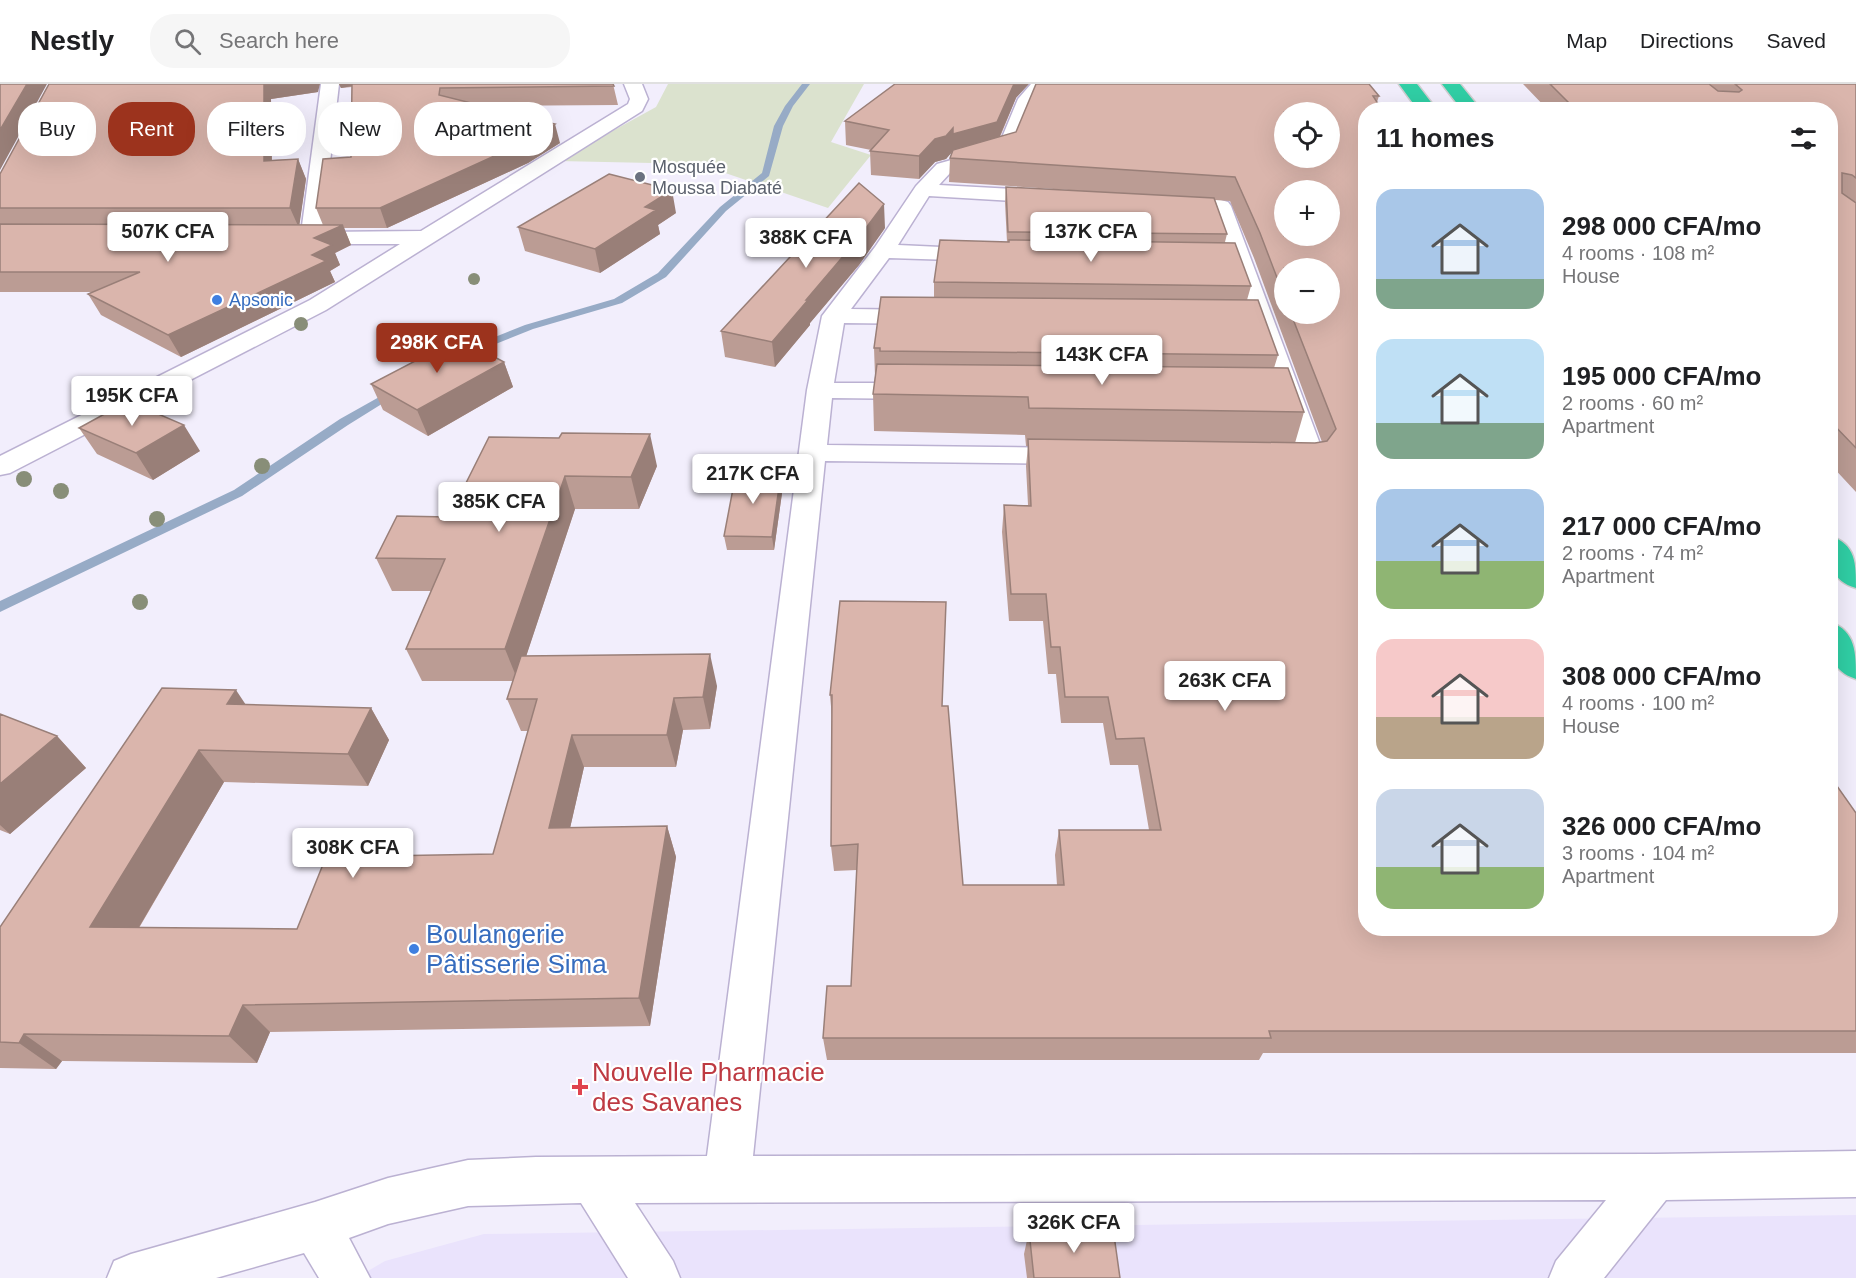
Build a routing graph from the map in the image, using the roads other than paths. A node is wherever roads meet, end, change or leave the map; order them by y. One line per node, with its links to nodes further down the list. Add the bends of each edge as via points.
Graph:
1 (330, 84): 13 (street)
2 (633, 84): 11 (street, via 639,99 636,107)
3 (1040, 84): 8 (street, via 1027,99 1006,151 944,168)
4 (1408, 84): 6 (highway)
5 (1451, 84): 7 (highway)
6 (1422, 102)
7 (1466, 102)
8 (923, 190): 9 (street); 14 (street)
9 (1066, 198)
10 (1149, 202): 22 (street, via 1221,206 1229,259 1250,320 1277,394 1311,456)
11 (425, 237): 13 (street); 23 (street, via 318,305)
12 (287, 238): 13 (street)
13 (311, 238)
14 (882, 251): 15 (street); 16 (street)
15 (1000, 256)
16 (834, 316): 17 (street); 18 (street)
17 (941, 317)
18 (820, 390): 19 (street); 20 (street)
19 (937, 392)
20 (813, 453): 21 (street); 30 (street)
21 (1095, 457)
22 (1260, 459)
23 (0, 467)
24 (1838, 556): 25 (highway)
25 (1856, 578)
26 (1838, 643): 27 (highway)
27 (1856, 667)
28 (1856, 1174): 29 (street)
29 (1655, 1177): 30 (street); 36 (street)
30 (727, 1180): 31 (street)
31 (594, 1181): 32 (street, via 468,1183 388,1201); 35 (street)
32 (315, 1226): 33 (street); 34 (street)
33 (131, 1278)
34 (346, 1278)
35 (656, 1278)
36 (1573, 1278)

